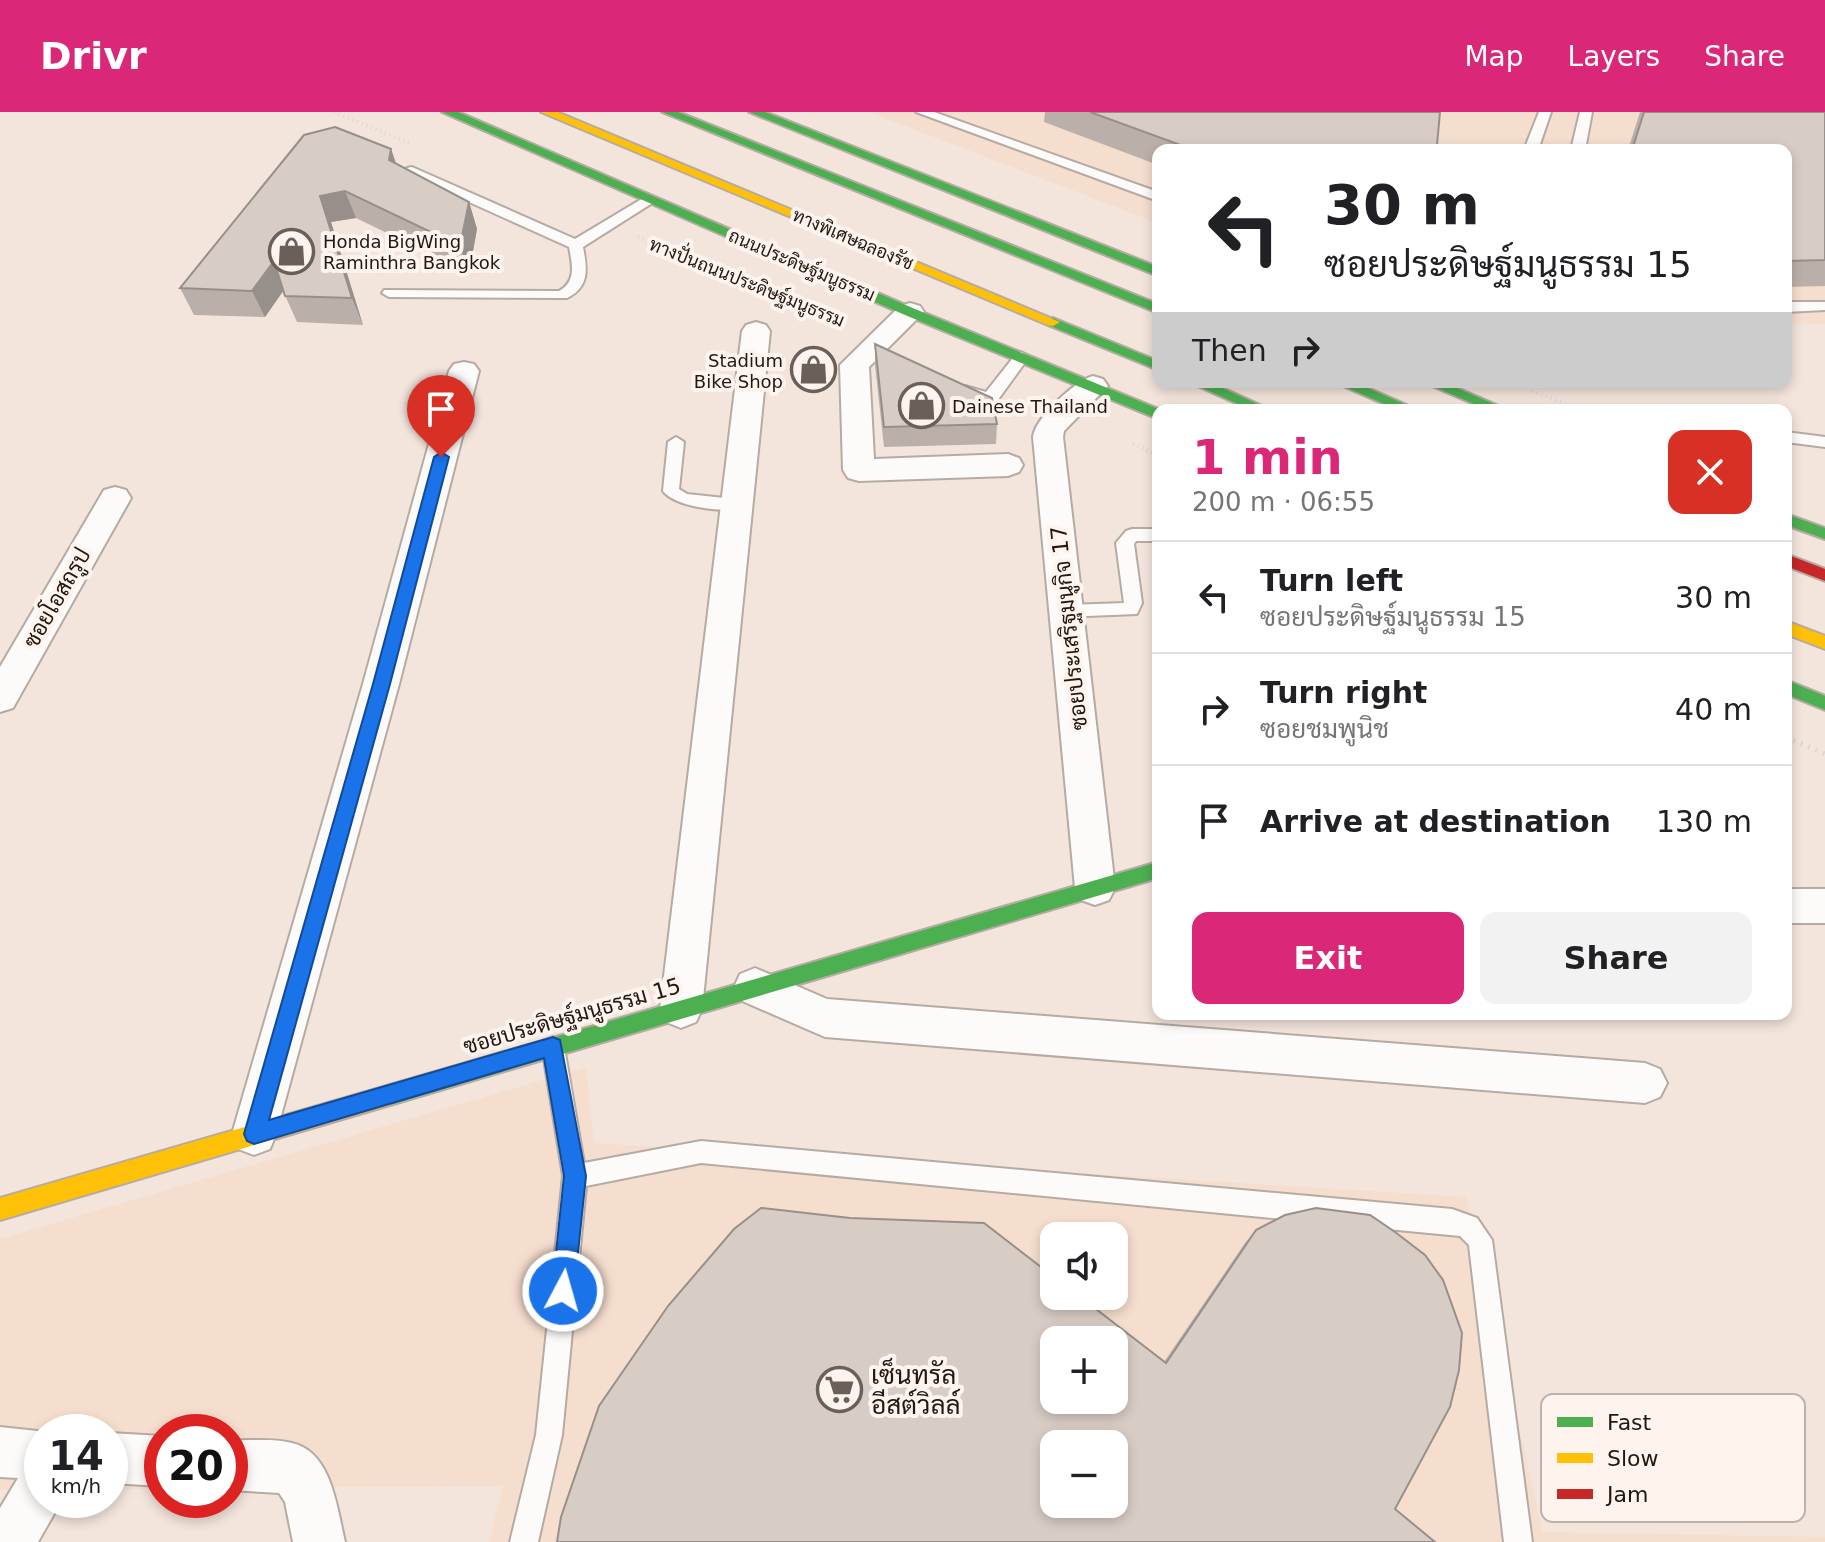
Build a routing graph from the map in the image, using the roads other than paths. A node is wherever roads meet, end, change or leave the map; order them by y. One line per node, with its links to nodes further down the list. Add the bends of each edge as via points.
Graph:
1 (448, 112): 12 (main road, ถนนประดิษฐ์มนูธรรม)
2 (547, 112): 22 (main road, ทางพิเศษฉลองรัช)
3 (668, 112): 17 (main road)
4 (755, 112): 14 (main road)
5 (922, 112): 11 (lane)
6 (1545, 112): 8 (lane)
7 (1586, 112): 9 (lane)
8 (1533, 144)
9 (1579, 144)
10 (412, 171): 13 (lane)
11 (1152, 195)
12 (650, 200): 13 (lane); 19 (main road, ถนนประดิษฐ์มนูธรรม)
13 (576, 245): 15 (lane, via 580,275 573,289 562,295)
14 (1152, 270)
15 (389, 293)
16 (1825, 306): 18 (lane)
17 (1152, 307)
18 (1792, 307)
19 (910, 312): 21 (main road, ถนนประดิษฐ์มนูธรรม); 36 (street, via 877,352 854,365 859,470)
20 (756, 331): 38 (street)
21 (1021, 357): 24 (lane, via 991,397); 25 (main road, ถนนประดิษฐ์มนูธรรม)
22 (1152, 364)
23 (464, 371): 58 (street)
24 (952, 386)
25 (1093, 386): 32 (main road, ถนนประดิษฐ์มนูธรรม); 44 (street, ซอยประเสริฐมนูกิจ 17, via 1049,428 1048,437)
26 (1211, 388): 29 (main road)
27 (1356, 388): 30 (main road)
28 (1447, 388): 31 (main road)
29 (1249, 404)
30 (1396, 404)
31 (1486, 404)
32 (1152, 411)
33 (1792, 438): 35 (lane)
34 (676, 442): 38 (lane, via 671,491 683,499)
35 (1825, 442)
36 (1008, 465)
37 (115, 498): 48 (street, ซอยโอสถรูป)
38 (737, 504): 55 (street)
39 (1792, 521): 40 (main road)
40 (1825, 534)
41 (1152, 535): 44 (lane, via 1132,535 1125,543 1131,609)
42 (1792, 562): 43 (main road)
43 (1825, 575)
44 (1068, 612): 51 (street, ซอยประเสริฐมนูกิจ 17)
45 (1792, 629): 46 (main road)
46 (1825, 643)
47 (1792, 689): 49 (main road)
48 (0, 698)
49 (1825, 703)
50 (1152, 872): 51 (main road, ซอยประดิษฐ์มนูธรรม 15)
51 (1095, 888): 54 (main road, ซอยประดิษฐ์มนูธรรม 15)
52 (1792, 906): 53 (street)
53 (1825, 906)
54 (755, 987): 55 (main road, ซอยประดิษฐ์มนูธรรม 15); 57 (street, via 825,1018)
55 (681, 1009): 56 (main road, ซอยประดิษฐ์มนูธรรม 15)
56 (553, 1047): 58 (main road, ซอยประดิษฐ์มนูธรรม 15); 59 (lane)
57 (1645, 1083)
58 (254, 1134): 60 (main road, ซอยประดิษฐ์มนูธรรม 15)
59 (575, 1176): 67 (lane, via 549,1435); 68 (lane, via 701,1152 1452,1221 1468,1227 1480,1240)
60 (0, 1209)
61 (0, 1452): 62 (street)
62 (24, 1454)
63 (248, 1466): 66 (street, via 292,1468 308,1492)
64 (24, 1517): 65 (street)
65 (9, 1542)
66 (319, 1542)
67 (524, 1542)
68 (1518, 1542)

